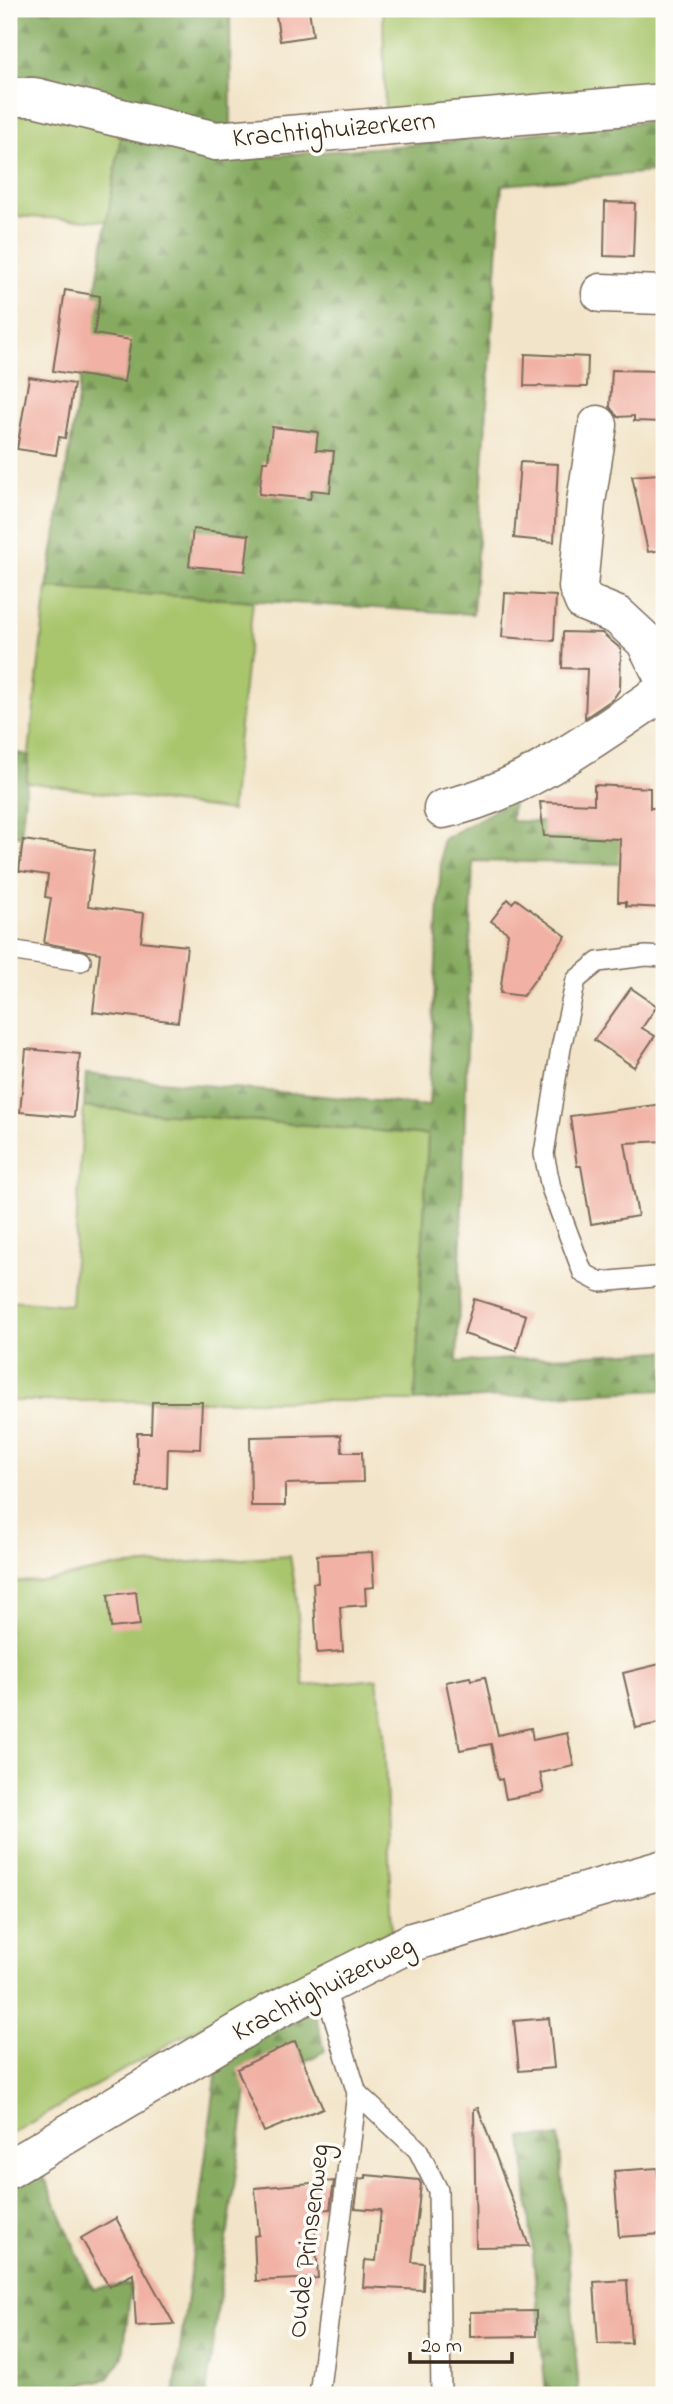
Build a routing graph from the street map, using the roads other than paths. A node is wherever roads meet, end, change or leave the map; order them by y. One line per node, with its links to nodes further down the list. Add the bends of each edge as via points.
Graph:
1 (9, 97): 2 (street, Krachtighuizerkern, via 34,97 216,141)
2 (664, 103)
3 (601, 293): 4 (street)
4 (664, 295)
5 (598, 425): 6 (street, via 579,587 584,602 618,616 645,641)
6 (662, 695): 7 (street, via 557,761 488,797)
7 (443, 808)
8 (9, 950): 10 (lane)
9 (664, 957): 11 (lane, via 598,962 576,980 544,1154 551,1188 583,1273 600,1282)
10 (81, 961)
11 (664, 1276)
12 (664, 1869): 13 (street, Krachtighuizerweg, via 412,1942)
13 (324, 1986): 14 (lane, Oude Prinsenweg); 15 (street, Krachtighuizerweg, via 270,2013)
14 (357, 2093): 16 (lane, Oude Prinsenweg); 17 (lane, Oude Prinsenweg, via 418,2150 438,2190)
15 (9, 2169)
16 (319, 2395)
17 (441, 2395)

